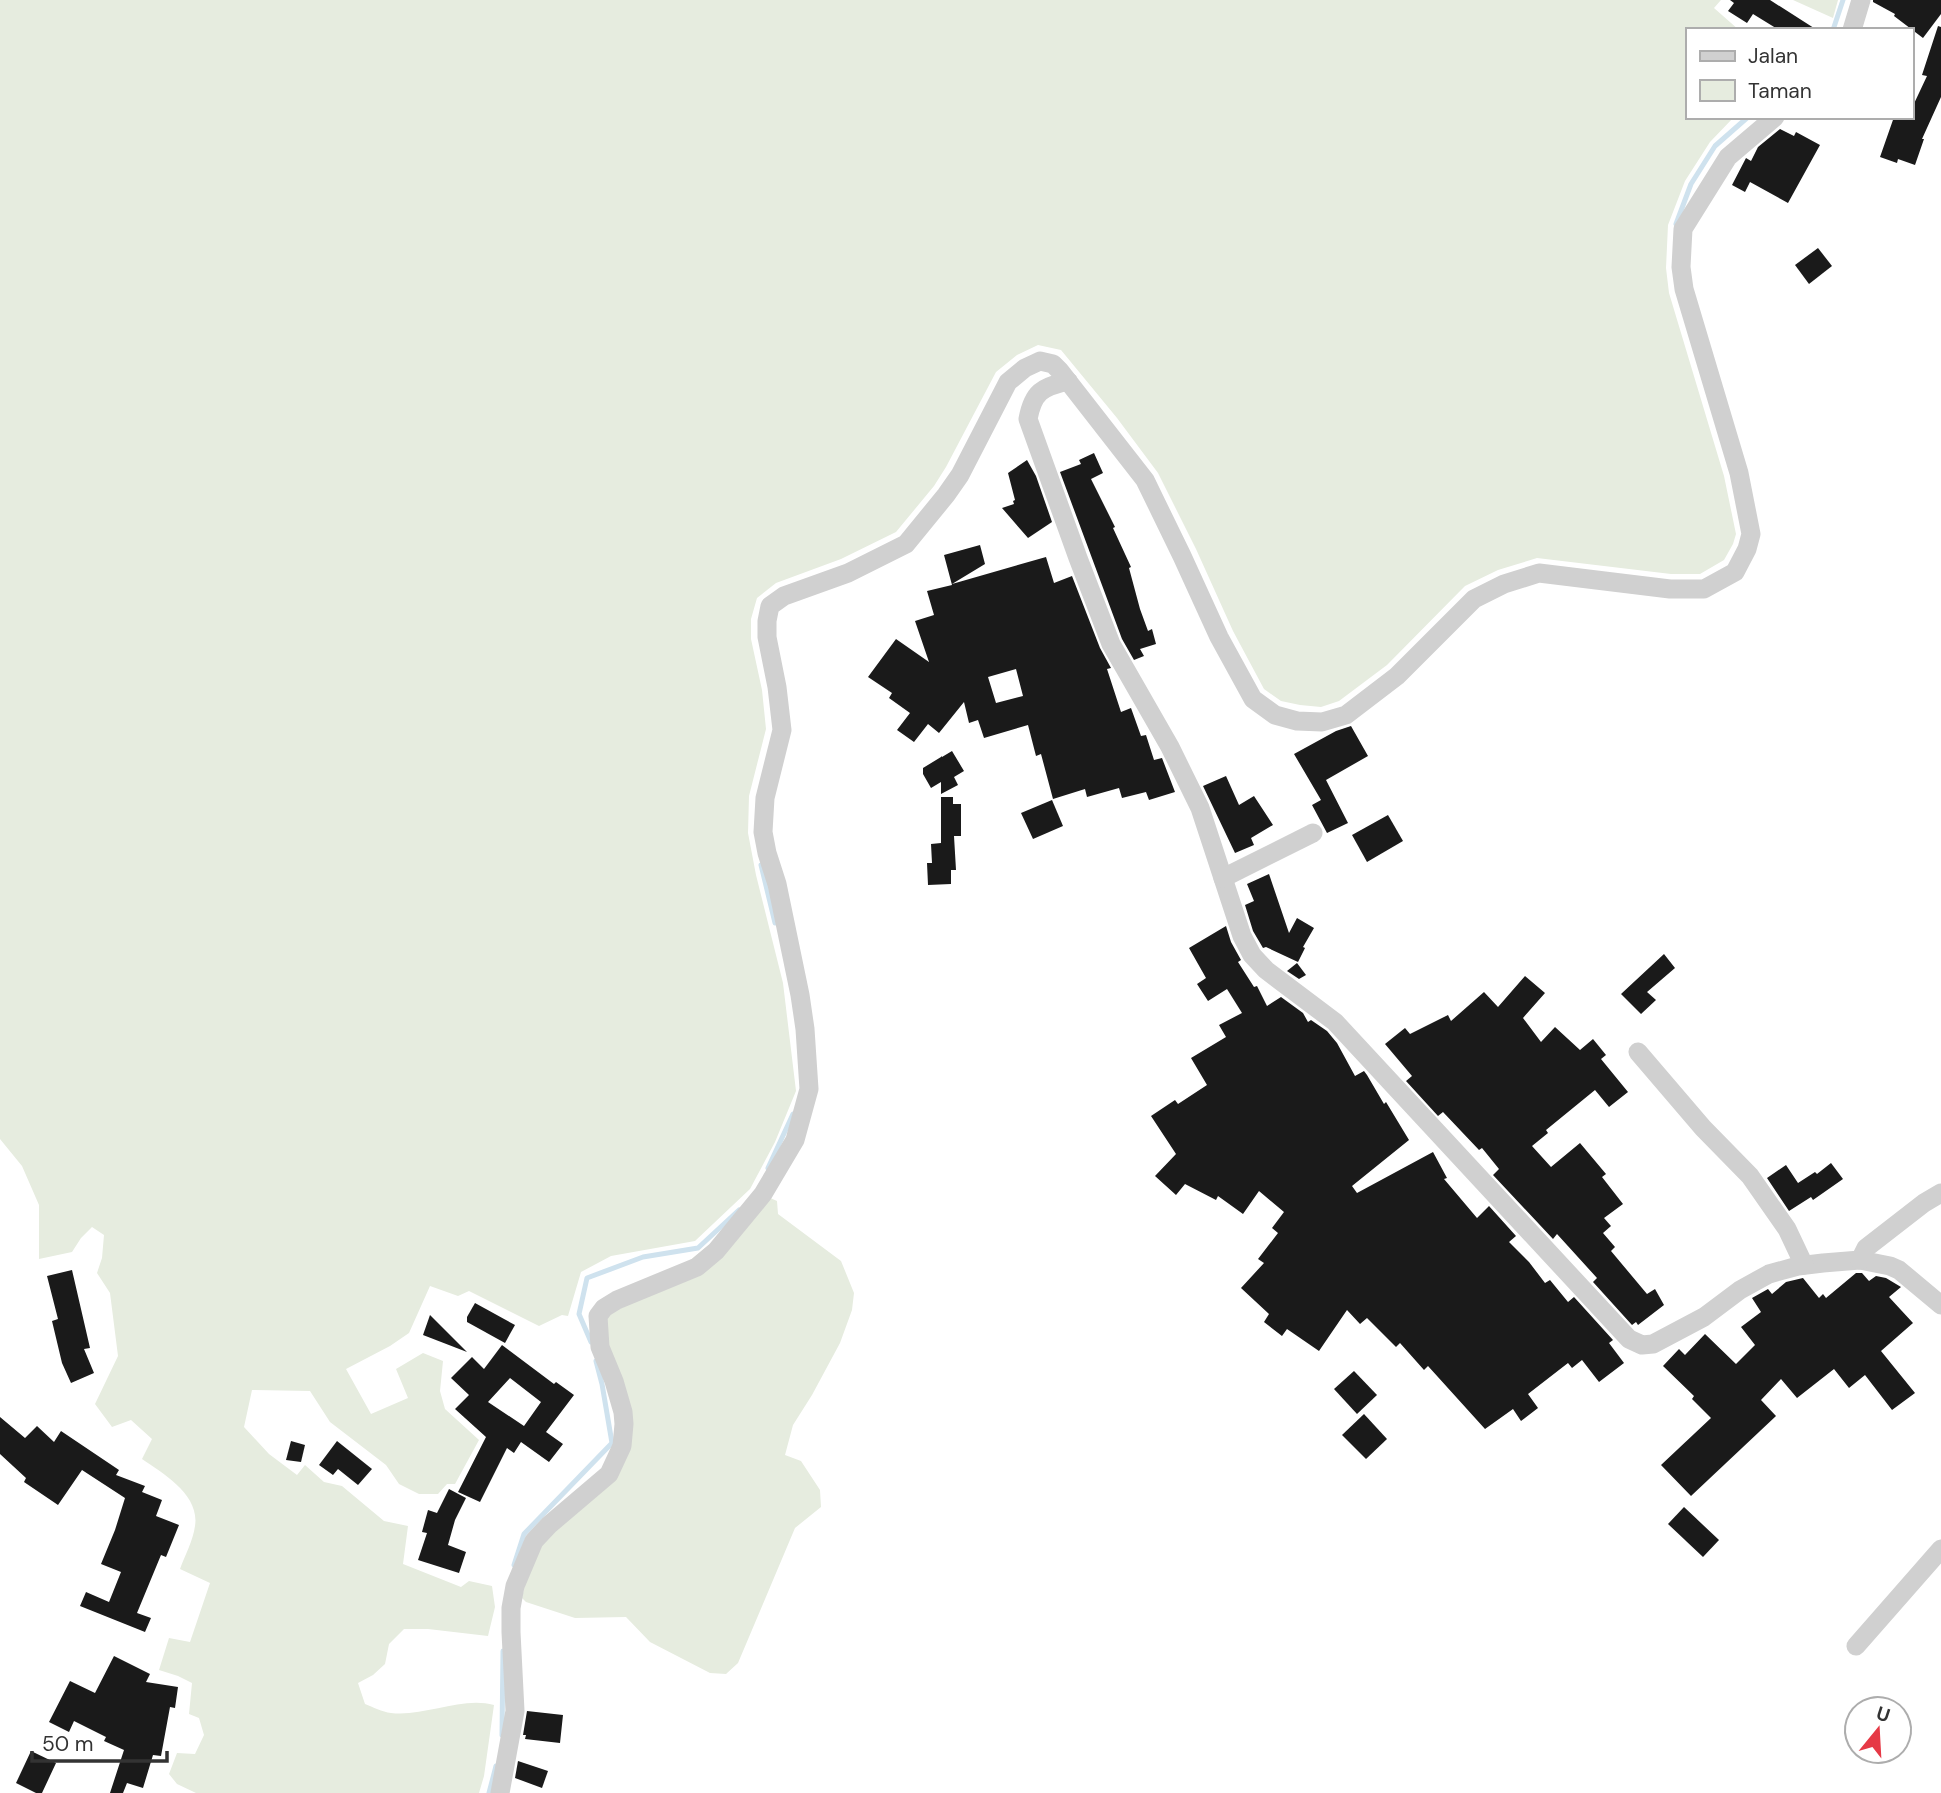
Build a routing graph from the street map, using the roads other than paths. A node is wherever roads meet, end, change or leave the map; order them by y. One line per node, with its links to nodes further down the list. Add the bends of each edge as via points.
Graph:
1 (1861, 0): 2 (street)
2 (1853, 28)
3 (1773, 119): 4 (street, via 1728,157 1683,229 1684,289 1739,473 1752,534 1735,572 1704,589 1539,573 1474,599 1397,676 1346,715 1322,723 1275,715 1247,689 1145,480)
4 (1068, 381): 6 (street, via 1041,390 1031,402 1028,419 1111,644 1191,787); 14 (street, via 1053,364 1040,361 1025,368 1008,382 960,475 906,544 770,606 766,637 782,730 765,798 763,832 800,995 808,1088 795,1140 763,1194 716,1251 697,1267 617,1300 598,1316 600,1346 623,1412 622,1446 609,1474 534,1541 515,1586 511,1632 515,1712)
5 (1313, 833): 6 (street)
6 (1223, 878): 10 (street, via 1252,955 1335,1022 1635,1343 1653,1345 1769,1274)
7 (1638, 1052): 10 (street, via 1750,1177 1787,1228)
8 (1941, 1193): 9 (street, via 1866,1248)
9 (1860, 1260): 10 (street); 11 (street, via 1899,1270)
10 (1804, 1265)
11 (1941, 1305)
12 (1941, 1549): 13 (street)
13 (1856, 1646)
14 (500, 1793)

